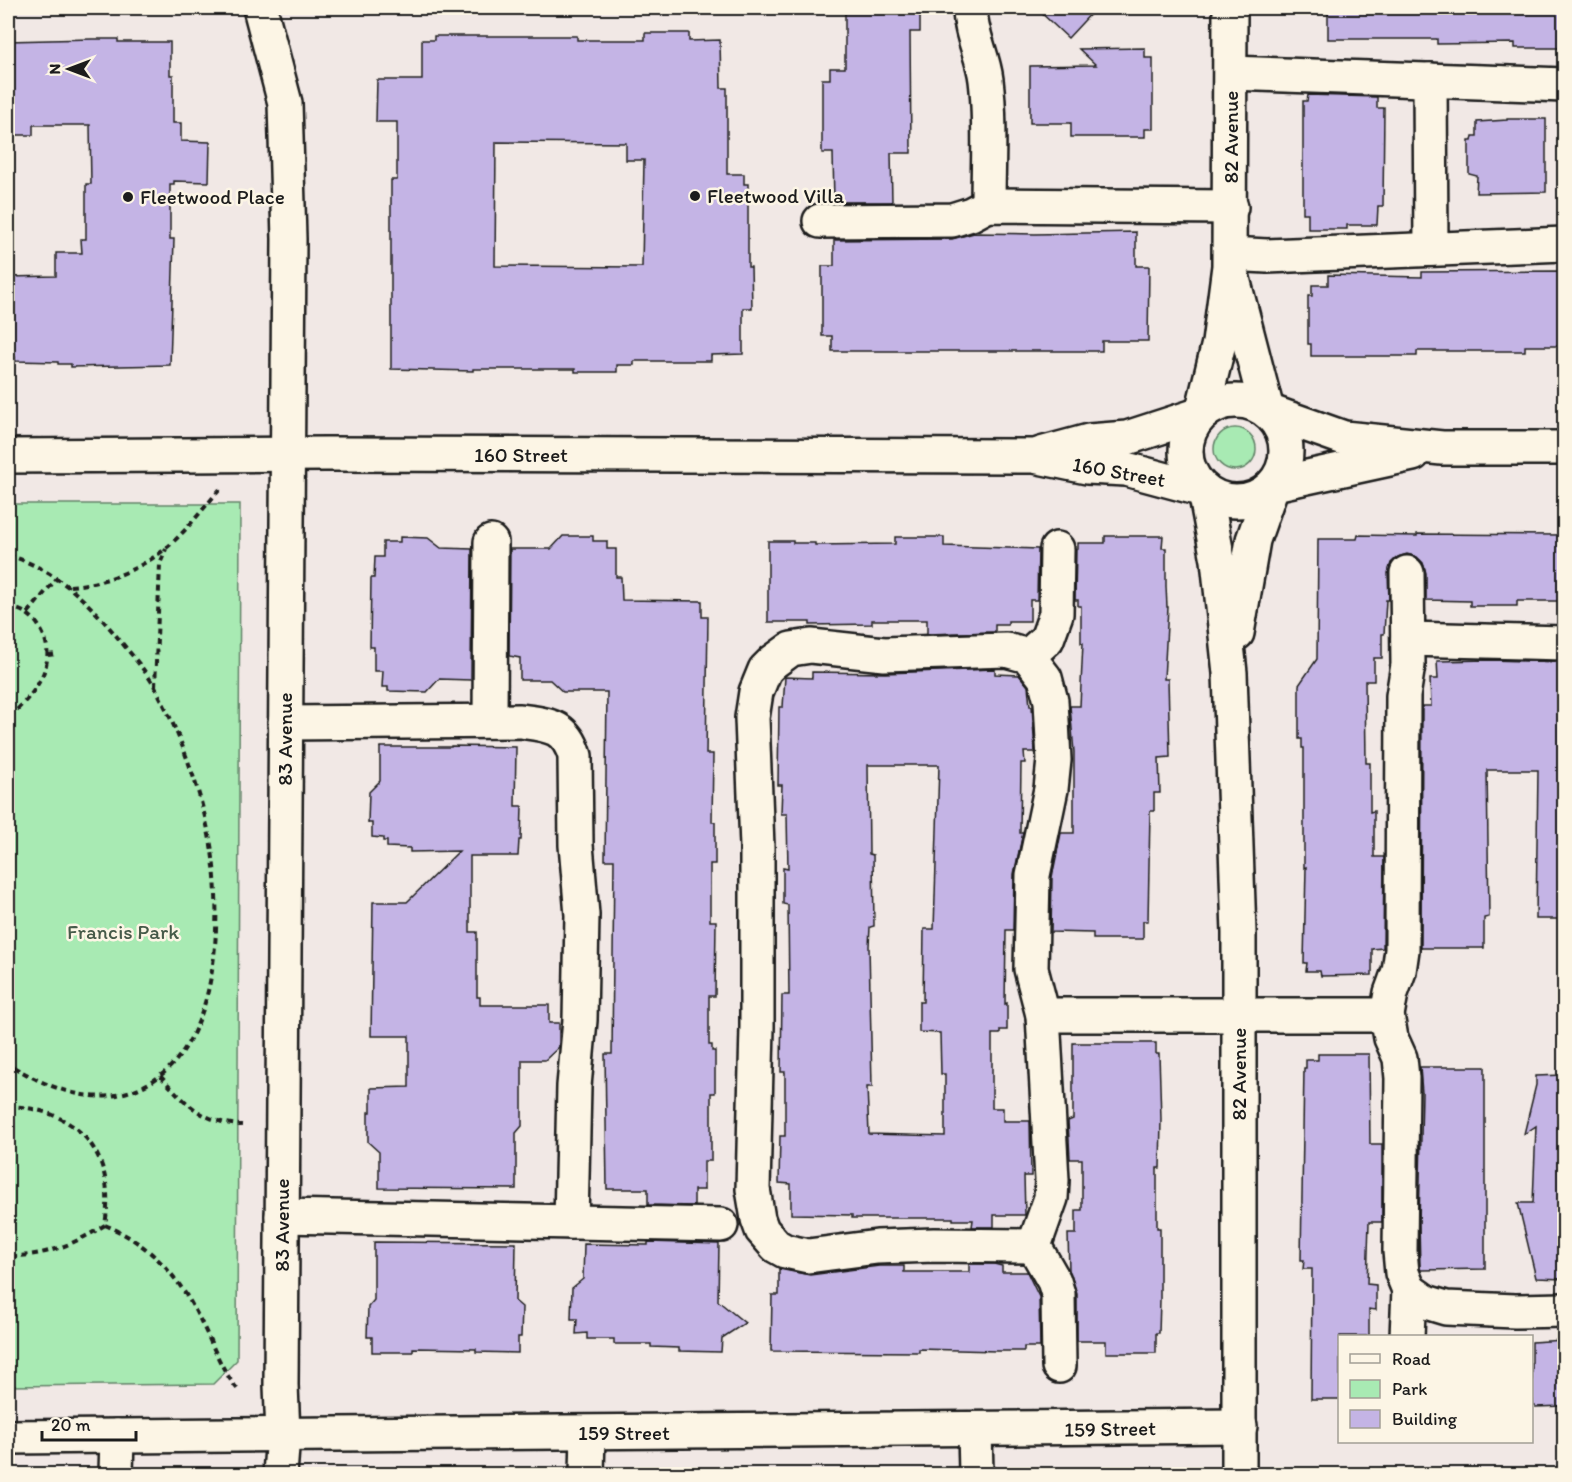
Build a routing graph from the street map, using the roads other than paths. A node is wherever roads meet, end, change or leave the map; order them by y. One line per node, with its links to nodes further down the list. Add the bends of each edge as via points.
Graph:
1 (260, 8): 17 (street, 83 Avenue, via 285,103 287,127)
2 (970, 8): 7 (street, via 988,96)
3 (1230, 8): 4 (street, 82 Avenue)
4 (1231, 73): 5 (street); 8 (street, 82 Avenue)
5 (1431, 80): 6 (street); 11 (street)
6 (1564, 85)
7 (988, 205): 8 (street); 9 (street, via 952,220)
8 (1231, 207): 12 (street, 82 Avenue)
9 (819, 221)
10 (1564, 244): 11 (street)
11 (1431, 249): 12 (street)
12 (1229, 260): 13 (street, 82 Avenue); 14 (street, 82 Avenue, via 1219,343)
13 (1267, 411): 14 (street, via 1241,400 1226,401); 15 (street, via 1344,438); 20 (street, via 1286,438 1283,470)
14 (1201, 414): 19 (street, 160 Street, via 1127,438 1089,441); 21 (street, via 1186,445 1193,477)
15 (1442, 448): 16 (street); 20 (street)
16 (1564, 448)
17 (287, 455): 18 (street, 160 Street); 19 (street, 160 Street); 30 (street, 83 Avenue)
18 (8, 456)
19 (1034, 456): 21 (street, 160 Street, via 1087,467 1126,469)
20 (1273, 485): 21 (street, via 1248,500 1218,498); 28 (street, 82 Avenue, via 1253,540)
21 (1205, 490): 28 (street, 82 Avenue, via 1218,560)
22 (491, 542): 29 (street)
23 (1057, 549): 27 (street, via 1056,614 1047,639)
24 (1407, 573): 25 (street)
25 (1408, 639): 26 (street); 33 (street, via 1403,696 1402,950)
26 (1564, 643)
27 (1028, 656): 32 (street, via 1045,678 1054,730 1051,789 1033,875 1031,969); 37 (street, via 1006,650 884,654 811,646 791,649 765,670 752,718 757,848 753,1189 762,1230 776,1246 796,1254 819,1256 877,1247 934,1245)
28 (1230, 673): 31 (street, 82 Avenue)
29 (490, 721): 30 (street); 35 (street, via 548,725 564,734 575,756 582,915)
30 (285, 723): 34 (street, 83 Avenue)
31 (1239, 1014): 32 (street); 33 (street); 42 (street, 82 Avenue)
32 (1042, 1015): 37 (street, via 1051,1198)
33 (1387, 1015): 38 (street, via 1402,1078 1400,1251)
34 (282, 1216): 35 (street); 45 (street, 83 Avenue)
35 (571, 1222): 36 (street)
36 (721, 1225)
37 (1034, 1246): 41 (street, via 1058,1294)
38 (1409, 1290): 39 (street, via 1426,1302 1446,1308); 40 (street)
39 (1564, 1310)
40 (1407, 1335)
41 (1059, 1366)
42 (1240, 1426): 43 (street, 159 Street); 52 (street, 82 Avenue)
43 (975, 1430): 44 (street, 159 Street); 51 (street)
44 (588, 1433): 45 (street, 159 Street); 50 (street)
45 (282, 1435): 46 (street, 159 Street); 49 (street, 83 Avenue)
46 (117, 1436): 47 (street, 159 Street); 48 (street)
47 (8, 1437)
48 (116, 1474)
49 (280, 1474)
50 (587, 1474)
51 (976, 1474)
52 (1239, 1474)

